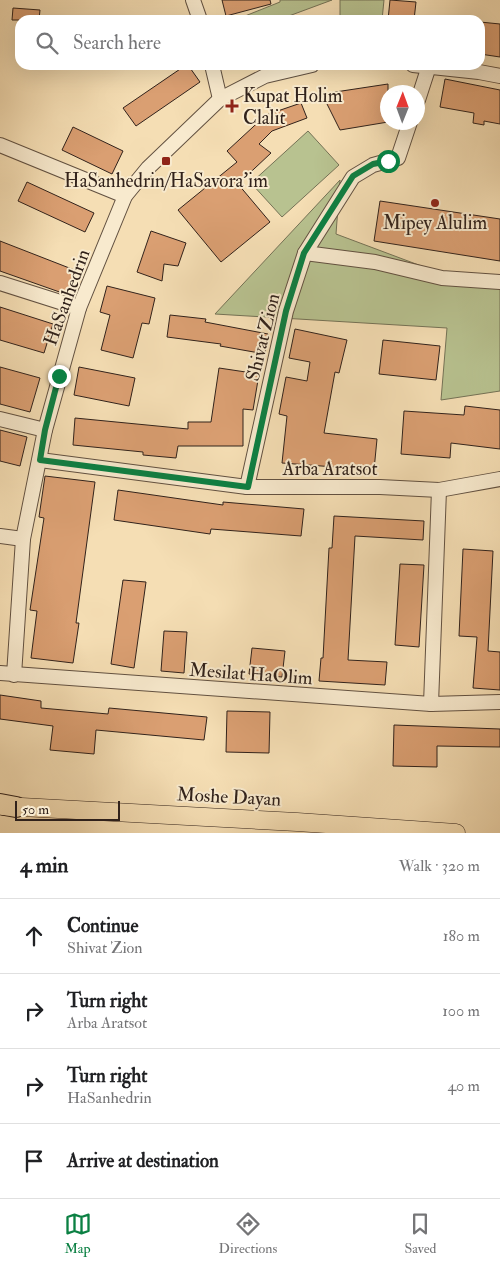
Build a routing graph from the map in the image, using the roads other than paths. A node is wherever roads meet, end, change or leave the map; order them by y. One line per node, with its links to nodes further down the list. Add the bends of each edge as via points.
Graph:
1 (193, 0): 2 (street)
2 (198, 15)
3 (213, 70): 9 (street)
4 (291, 70): 9 (street, HaSanhedrin, via 265,76)
5 (428, 70): 8 (street)
6 (457, 70): 7 (street)
7 (500, 76)
8 (423, 85)
9 (220, 98): 12 (street, HaSanhedrin, via 148,168)
10 (407, 130): 13 (street, Shivat Zion, via 398,158 373,164 353,176)
11 (0, 145): 12 (street)
12 (125, 196): 16 (street, HaSanhedrin)
13 (304, 253): 14 (street, via 375,262 442,278); 21 (street, Shivat Zion, via 286,311)
14 (500, 282)
15 (0, 283): 16 (street)
16 (79, 308): 18 (street, HaSanhedrin)
17 (0, 419): 18 (street)
18 (45, 430): 19 (street, HaSanhedrin)
19 (40, 460): 21 (street, Arba Aratsot); 24 (street, HaSanhedrin)
20 (500, 479): 22 (street, Arba Aratsot)
21 (248, 487): 22 (street, Arba Aratsot)
22 (439, 490): 27 (street)
23 (0, 536): 24 (street)
24 (23, 538): 25 (street, HaSanhedrin)
25 (7, 674): 27 (street, Mesilat HaOlim)
26 (500, 702): 27 (street, Mesilat HaOlim)
27 (431, 704)
28 (5, 805): 29 (main road, Moshe Dayan)
29 (281, 829): 30 (main road, Moshe Dayan)
30 (456, 833)

